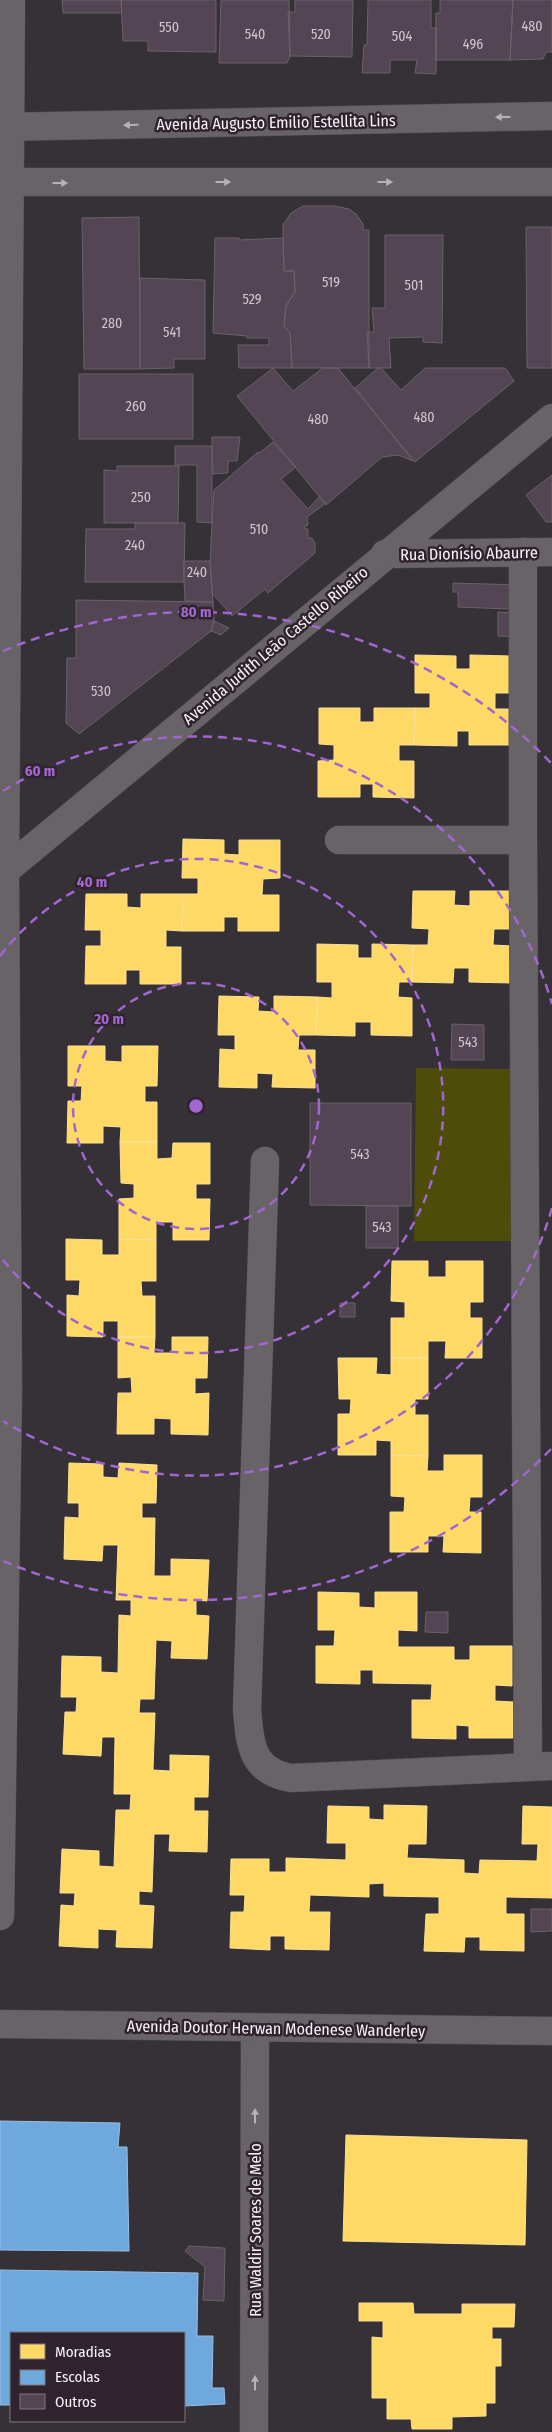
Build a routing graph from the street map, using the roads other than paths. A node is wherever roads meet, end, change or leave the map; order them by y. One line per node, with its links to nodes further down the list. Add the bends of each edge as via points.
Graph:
1 (11, 0): 3 (street)
2 (552, 116): 3 (street, Avenida Augusto Emilio Estellita Lins, one-way to 3)
3 (5, 127): 4 (street)
4 (6, 182): 5 (street, one-way to 5); 12 (street)
5 (552, 182)
6 (552, 418): 9 (street, Avenida Judith Leão Castello Ribeiro)
7 (523, 552): 8 (street, Rua Dionísio Abaurre); 9 (street, Rua Dionísio Abaurre); 11 (street)
8 (552, 552)
9 (385, 554): 12 (street, Avenida Judith Leão Castello Ribeiro)
10 (339, 840): 11 (street)
11 (523, 840): 14 (street)
12 (2, 873): 15 (street, via 8,1392)
13 (265, 1161): 14 (street, via 247,1708 253,1750 266,1770 291,1778)
14 (540, 1766)
15 (0, 1916)
16 (0, 2024): 17 (street, Avenida Doutor Herwan Modenese Wanderley)
17 (255, 2028): 18 (street, Avenida Doutor Herwan Modenese Wanderley); 19 (street, Rua Waldir Soares de Melo, one-way to 17)
18 (552, 2031)
19 (254, 2432)

